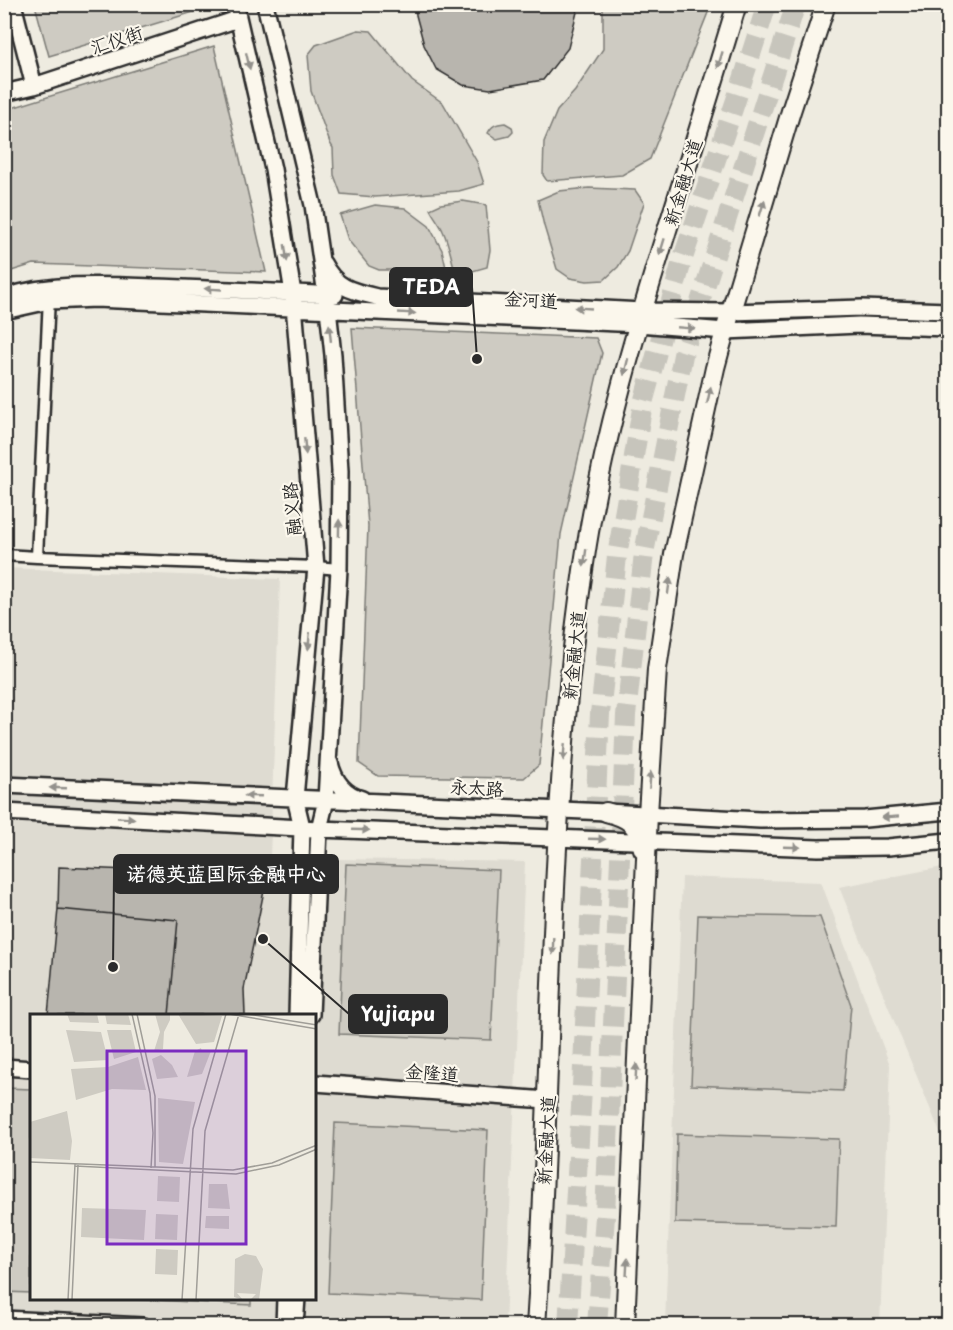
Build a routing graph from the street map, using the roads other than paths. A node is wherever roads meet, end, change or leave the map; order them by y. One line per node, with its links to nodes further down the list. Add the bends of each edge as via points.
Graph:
1 (13, 4): 6 (main road)
2 (265, 4): 8 (main road, via 307,177)
3 (737, 4): 17 (main road, 新金融大道, one-way to 17)
4 (826, 4): 16 (main road, one-way to 4)
5 (237, 12): 6 (main road, 汇仪街); 12 (main road, 融义路, one-way to 12, via 273,169)
6 (34, 86): 7 (main road, 汇仪街)
7 (4, 93)
8 (320, 252): 11 (main road, via 337,283); 12 (main road, via 315,278); 13 (main road)
9 (49, 294): 10 (main road, 金河道); 12 (main road, 金河道, one-way to 9, via 175,287 94,285); 12 (main road, 金河道, via 261,307); 14 (main road, 金河道); 21 (street)
10 (4, 297)
11 (376, 297): 13 (main road, 金河道); 17 (main road, one-way to 11)
12 (296, 298): 13 (main road, 金河道); 22 (main road, 融义路, one-way to 22)
13 (327, 302): 17 (main road, 金河道, one-way to 17); 23 (main road, one-way to 13, via 340,471)
14 (4, 311)
15 (948, 311): 16 (main road, 金河道, via 862,308)
16 (730, 312): 17 (main road, 金河道); 19 (main road)
17 (640, 317): 19 (main road, 金河道, one-way to 19); 29 (main road, 新金融大道, one-way to 29, via 604,454 588,540 573,636)
18 (948, 328): 19 (main road, 金河道, via 859,325)
19 (724, 331): 33 (main road, one-way to 19, via 657,669 674,554)
20 (4, 555): 21 (street)
21 (38, 557): 22 (street)
22 (316, 567): 23 (street); 26 (main road, 融义路, one-way to 26)
23 (339, 569): 24 (main road)
24 (328, 754): 27 (main road); 28 (main road, via 337,782 354,796)
25 (4, 785): 26 (main road, 永太路, one-way to 25)
26 (295, 798): 27 (main road, 永太路); 34 (main road, 融义路)
27 (326, 800): 28 (main road, 永太路); 35 (main road)
28 (375, 802): 29 (main road, 永太路)
29 (559, 810): 32 (main road, 永太路); 36 (main road, 新金融大道)
30 (948, 811): 33 (main road, 永太路, one-way to 33, via 865,819 760,820)
31 (4, 812): 34 (main road, one-way to 34)
32 (606, 812): 33 (main road, 永太路); 37 (main road, via 632,823)
33 (648, 814): 37 (main road)
34 (302, 827): 35 (main road); 39 (main road, 融义路)
35 (319, 829): 36 (main road, one-way to 36); 40 (main road)
36 (558, 838): 37 (main road, one-way to 37); 44 (main road, 新金融大道, one-way to 44)
37 (644, 841): 38 (main road, one-way to 38, via 818,848); 54 (main road, one-way to 37)
38 (948, 841)
39 (297, 1014)
40 (311, 1014)
41 (4, 1067): 42 (main road)
42 (30, 1069)
43 (316, 1083): 44 (main road, 金隆道)
44 (547, 1100): 48 (main road, 新金融大道)
45 (285, 1300): 52 (main road)
46 (297, 1300): 53 (main road)
47 (4, 1319): 51 (main road)
48 (534, 1320)
49 (4, 1325): 50 (main road)
50 (19, 1326)
51 (143, 1326)
52 (284, 1326)
53 (295, 1326)
54 (625, 1326)

